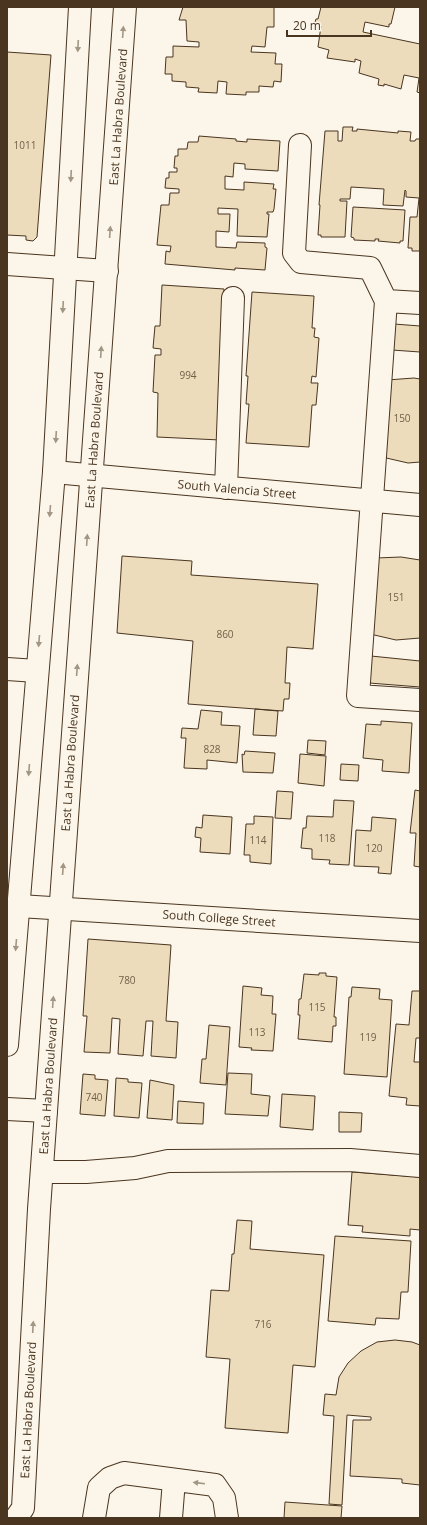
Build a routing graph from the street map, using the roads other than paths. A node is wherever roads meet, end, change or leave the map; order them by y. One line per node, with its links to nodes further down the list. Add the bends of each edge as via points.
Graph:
1 (80, 7): 5 (main road, one-way to 5)
2 (125, 7): 6 (main road, East La Habra Boulevard, one-way to 2)
3 (300, 145): 8 (main road, via 294,253 300,262 370,268)
4 (7, 264): 5 (main road)
5 (66, 268): 6 (main road); 10 (main road, one-way to 10)
6 (107, 271): 11 (main road, East La Habra Boulevard, one-way to 6)
7 (233, 298): 12 (main road)
8 (386, 300): 9 (main road); 13 (main road)
9 (420, 303)
10 (54, 472): 11 (main road, South Valencia Street); 16 (main road, one-way to 16)
11 (92, 475): 12 (main road, South Valencia Street); 19 (main road, East La Habra Boulevard, one-way to 11)
12 (226, 488): 13 (main road, South Valencia Street)
13 (370, 502): 14 (main road, South Valencia Street); 17 (main road, via 358,696)
14 (420, 505)
15 (7, 669): 16 (main road)
16 (37, 671): 18 (main road, one-way to 18)
17 (420, 700)
18 (19, 906): 19 (main road, South College Street); 21 (main road, one-way to 21)
19 (60, 908): 20 (main road, South College Street); 23 (main road, East La Habra Boulevard, one-way to 19)
20 (420, 931)
21 (7, 1045)
22 (7, 1109): 23 (main road)
23 (46, 1111): 25 (main road, East La Habra Boulevard)
24 (420, 1166): 25 (main road, via 350,1160 168,1161 135,1168)
25 (42, 1172): 27 (main road, East La Habra Boulevard, one-way to 25, via 23,1508)
26 (174, 1480): 28 (main road, via 124,1473 110,1478 99,1488); 29 (main road); 30 (main road, one-way to 26, via 224,1498 215,1485)
27 (16, 1518)
28 (94, 1518)
29 (171, 1518)
30 (227, 1518)

